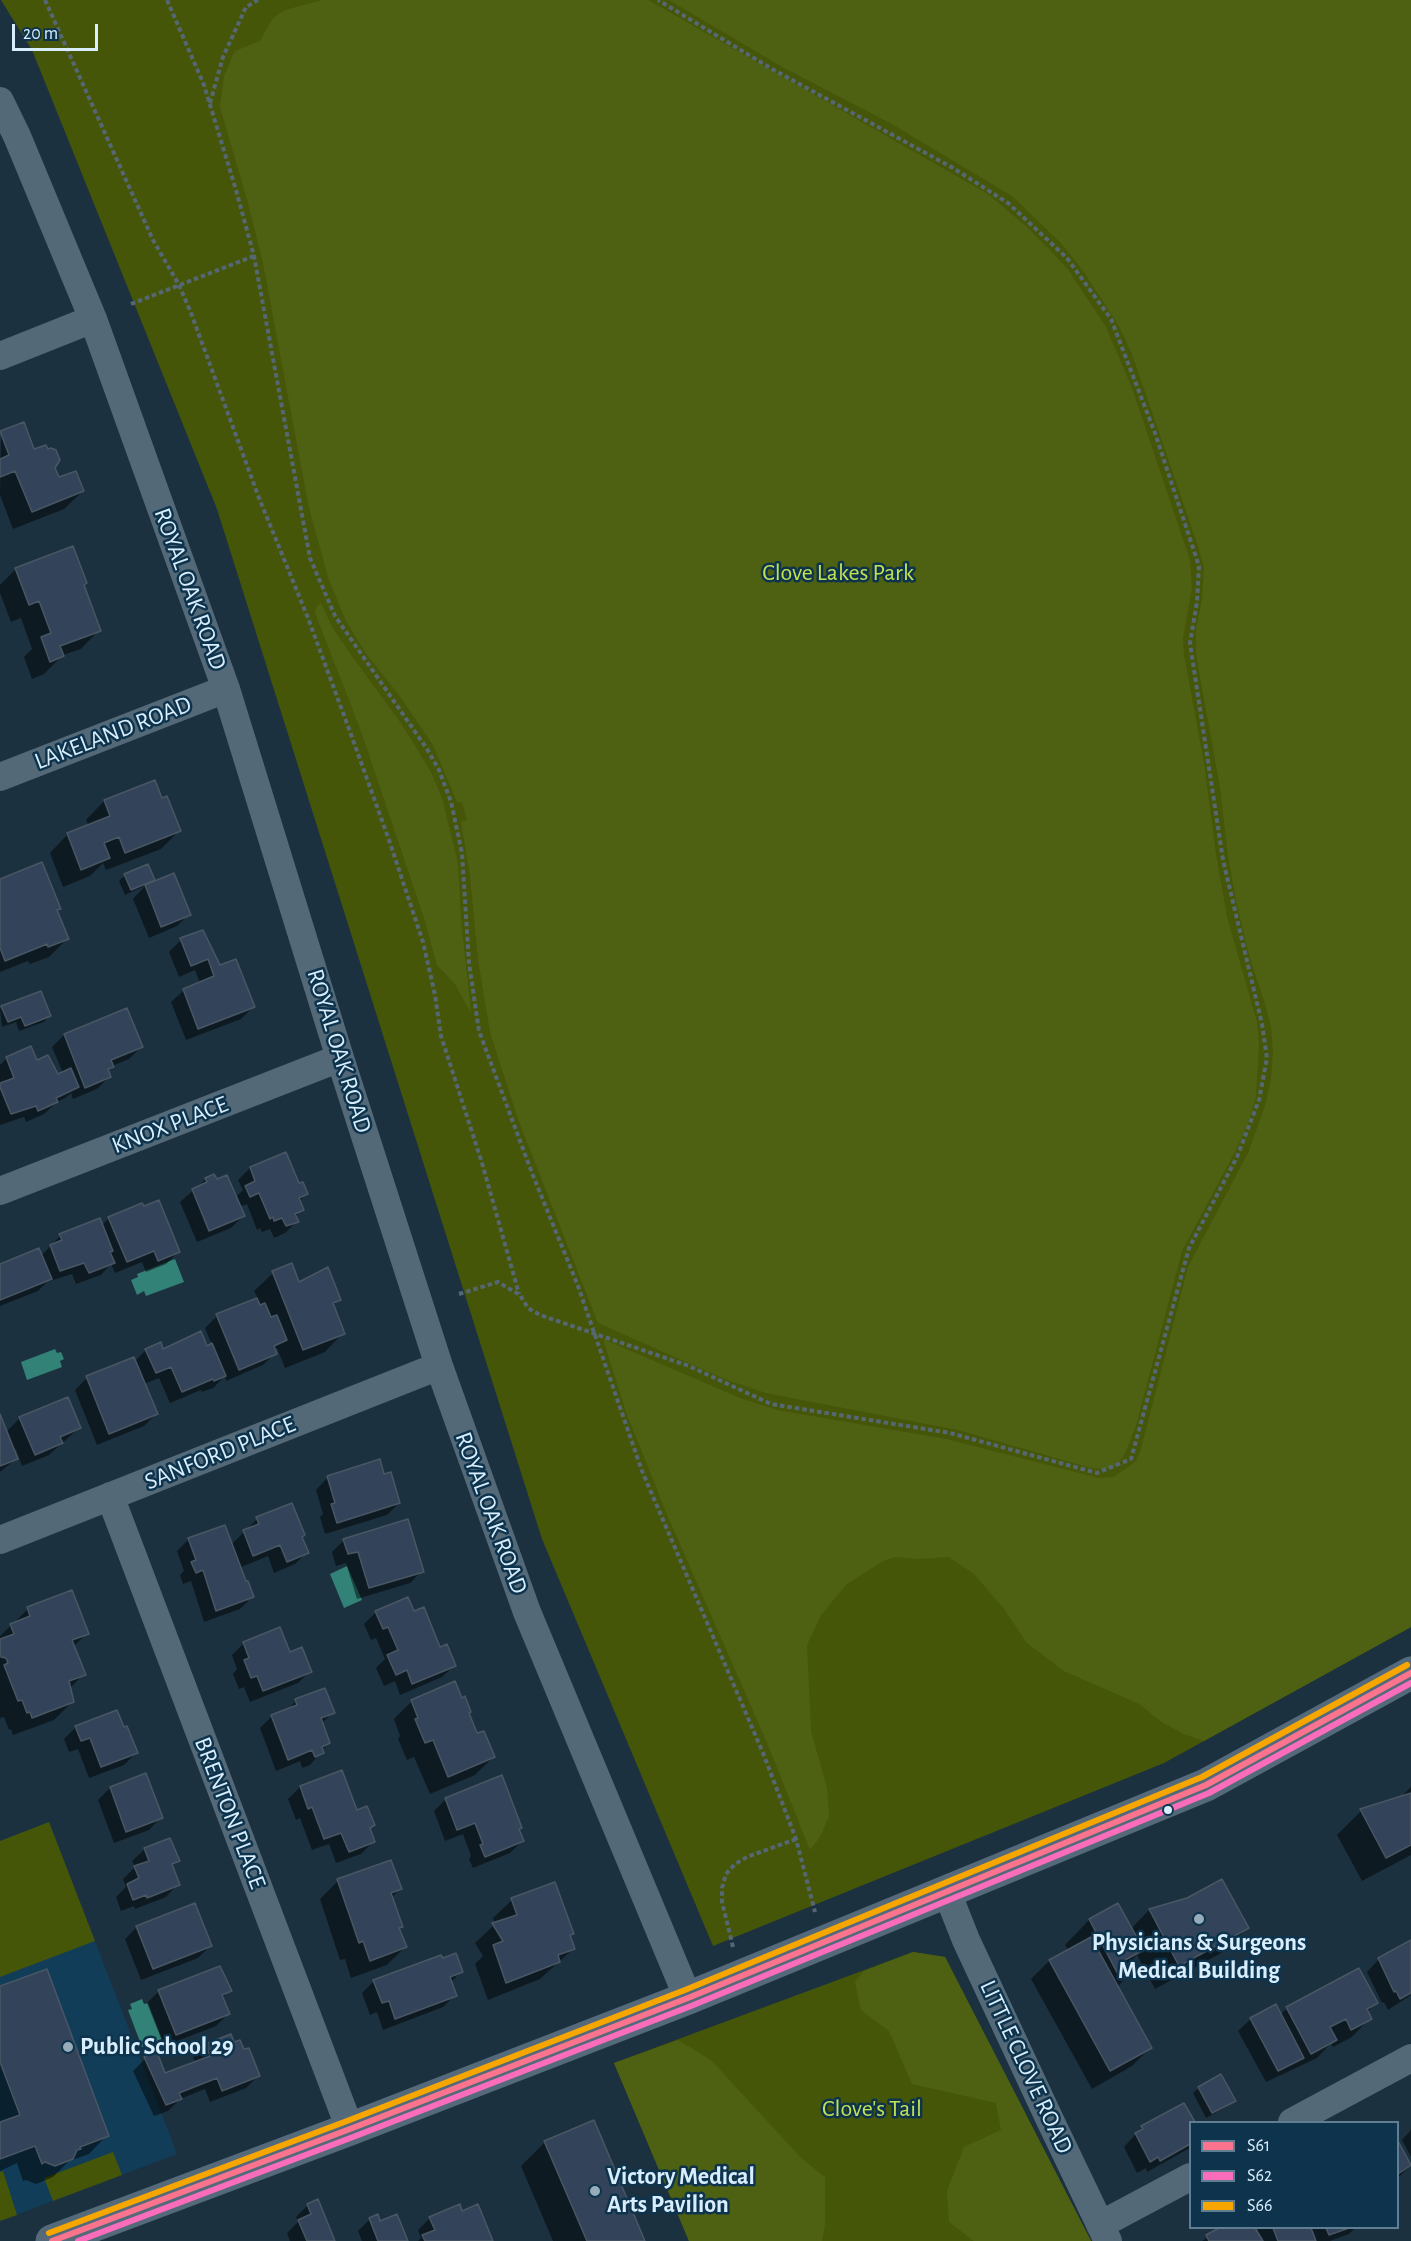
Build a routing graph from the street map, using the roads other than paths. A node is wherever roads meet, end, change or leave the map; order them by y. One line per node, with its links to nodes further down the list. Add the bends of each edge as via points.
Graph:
1 (0, 101): 2 (street, ROYAL OAK ROAD)
2 (93, 320): 3 (street); 4 (street, ROYAL OAK ROAD)
3 (0, 356)
4 (226, 688): 5 (street, LAKELAND ROAD); 6 (street, ROYAL OAK ROAD)
5 (0, 777)
6 (340, 1058): 7 (street, KNOX PLACE); 8 (street, ROYAL OAK ROAD)
7 (0, 1191)
8 (439, 1366): 9 (street, SANFORD PLACE); 13 (street, ROYAL OAK ROAD, via 527,1612)
9 (110, 1496): 10 (street, SANFORD PLACE); 16 (street, BRENTON PLACE)
10 (0, 1540)
11 (1411, 1673): 12 (main road, via 1206,1785)
12 (947, 1892): 13 (main road); 18 (street, LITTLE CLOVE ROAD)
13 (688, 1998): 16 (main road)
14 (1411, 2058): 15 (street)
15 (1294, 2121)
16 (350, 2129): 19 (main road)
17 (1189, 2178): 18 (street)
18 (1104, 2233)
19 (52, 2241)

